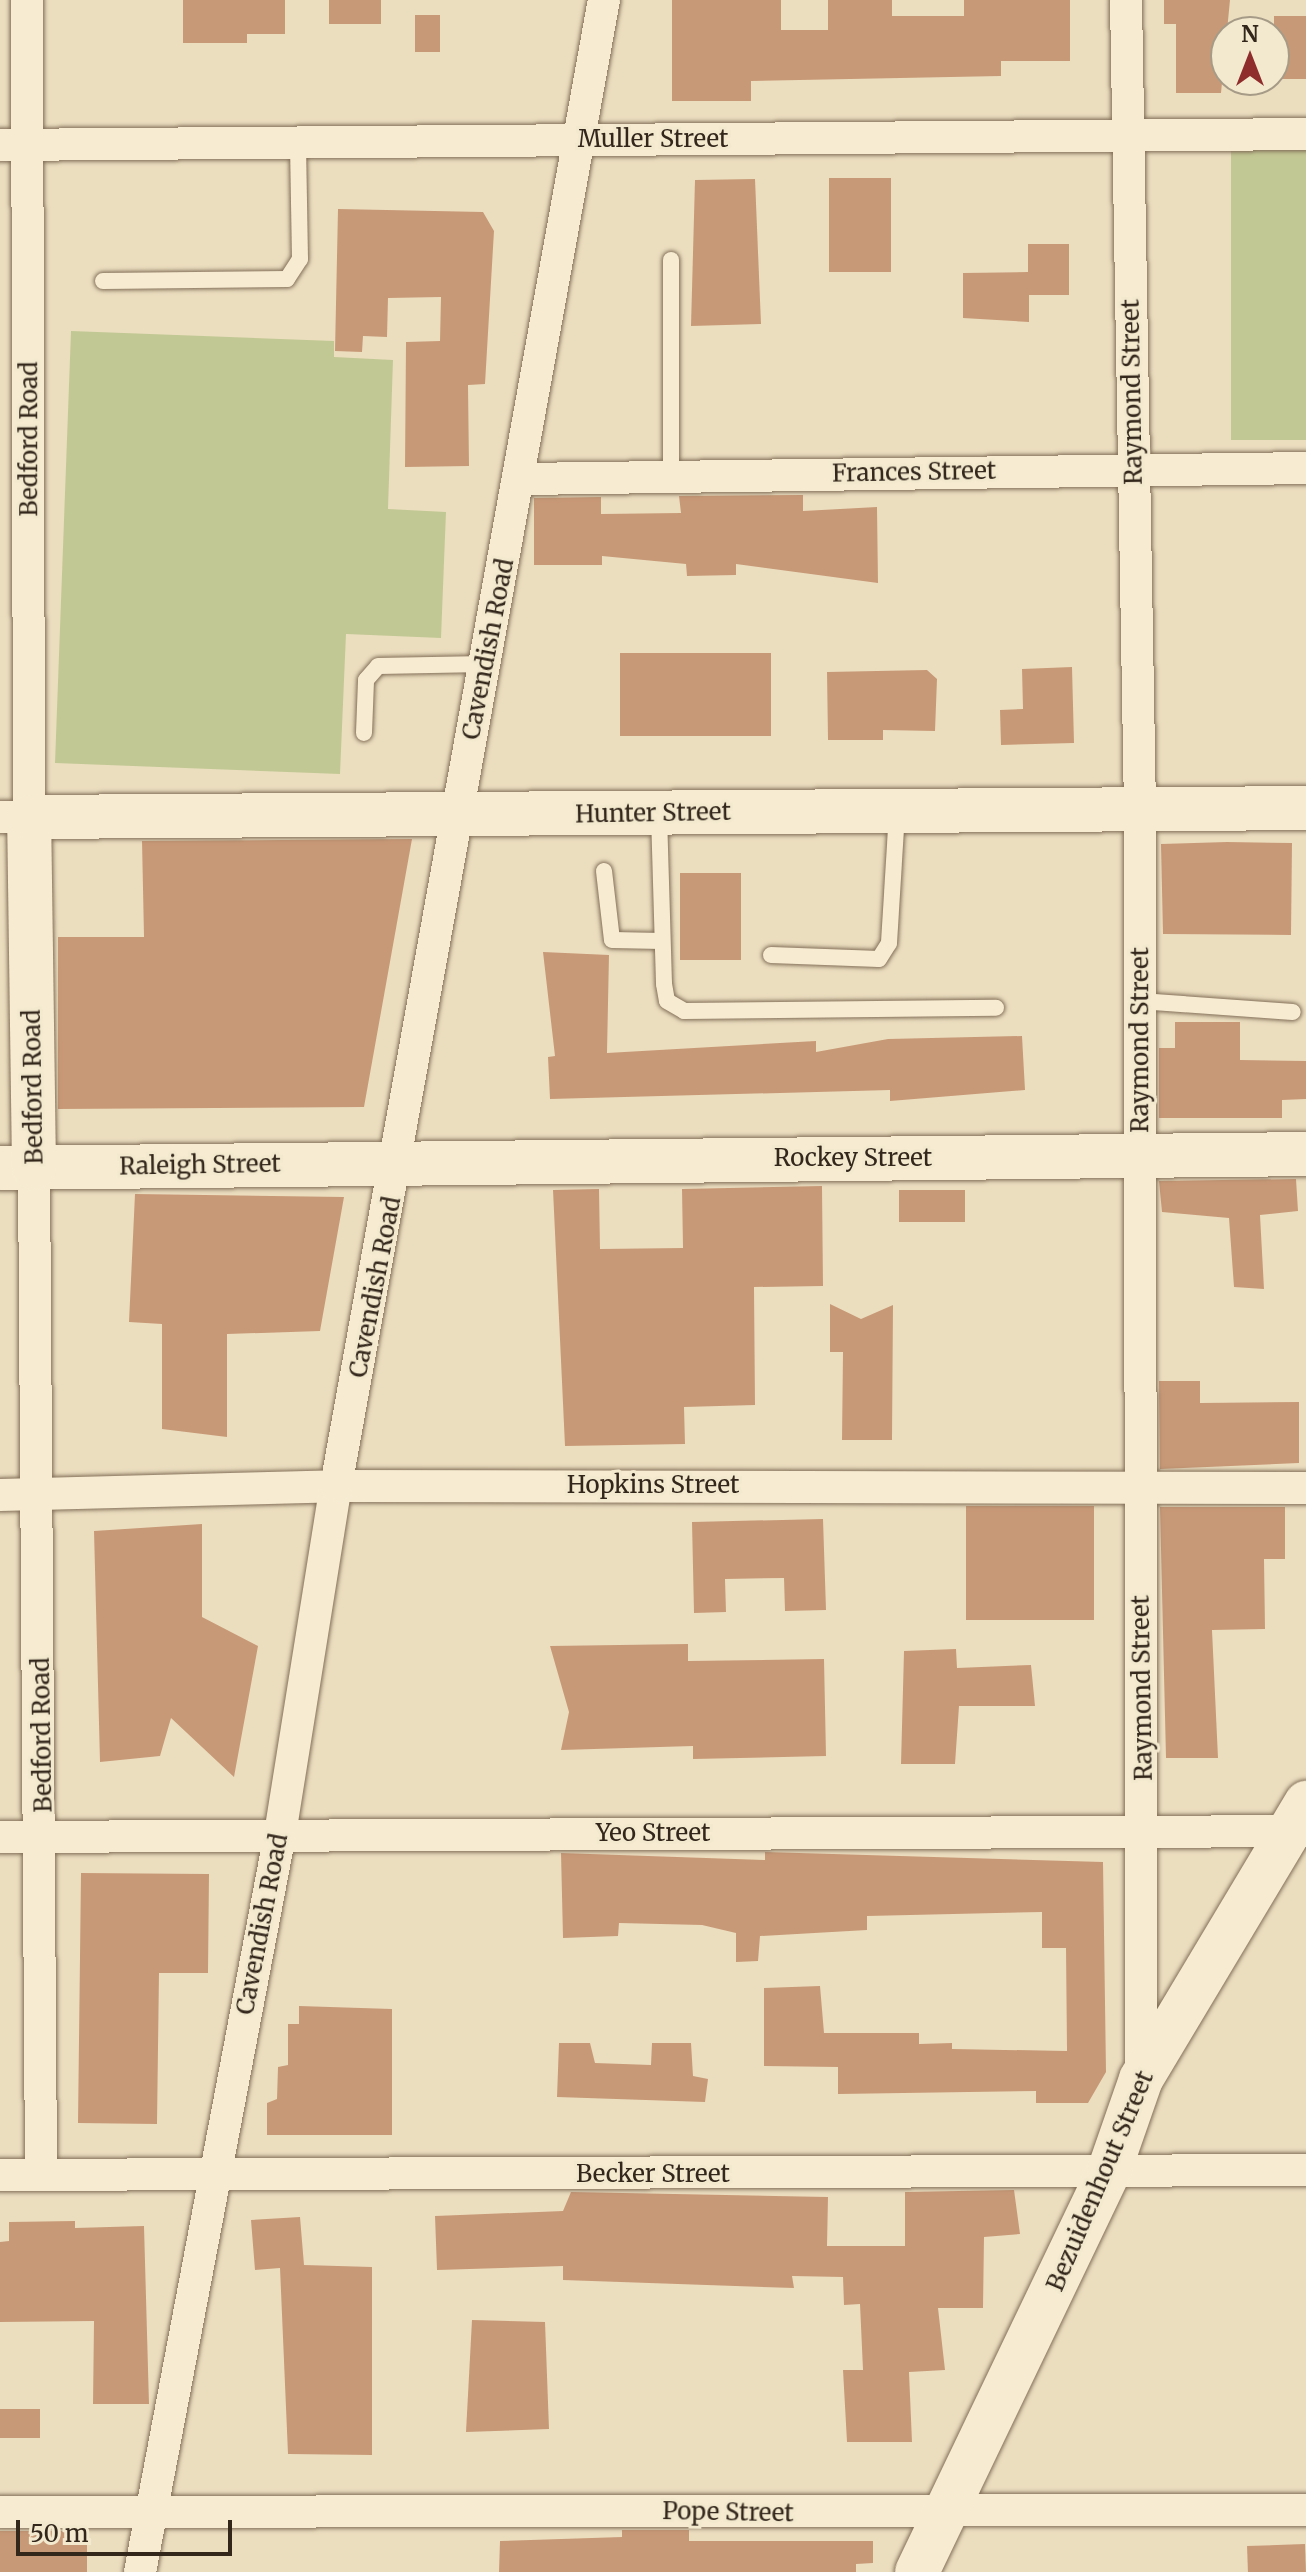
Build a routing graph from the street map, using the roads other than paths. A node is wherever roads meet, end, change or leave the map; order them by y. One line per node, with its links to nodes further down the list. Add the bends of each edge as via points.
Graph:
1 (27, 0): 8 (street, Bedford Road)
2 (604, 0): 6 (street, Cavendish Road)
3 (1126, 0): 5 (street, Raymond Street)
4 (1306, 134): 5 (street, Muller Street)
5 (1129, 135): 6 (street, Muller Street); 11 (street, Raymond Street)
6 (580, 140): 7 (street, Muller Street); 14 (street, Cavendish Road)
7 (298, 142): 8 (street, Muller Street); 10 (lane, via 300,259 287,279)
8 (14, 145): 21 (street, Bedford Road)
9 (671, 260): 13 (lane)
10 (103, 281)
11 (1133, 468): 12 (street, Frances Street); 13 (street, Frances Street); 17 (street, Raymond Street)
12 (1306, 468)
13 (671, 476): 14 (street, Frances Street)
14 (522, 479): 15 (street, Cavendish Road)
15 (485, 664): 16 (lane, via 378,666 366,680); 22 (street, Cavendish Road)
16 (364, 733)
17 (1140, 808): 18 (main road, Hunter Street); 19 (main road, Hunter Street); 26 (street, Raymond Street)
18 (1306, 808)
19 (897, 809): 20 (main road, Hunter Street); 25 (lane, via 889,943 879,959)
20 (659, 813): 22 (main road, Hunter Street); 24 (lane)
21 (15, 817): 22 (main road, Hunter Street); 32 (main road, Bedford Road)
22 (455, 818): 31 (street, Cavendish Road)
23 (604, 871): 24 (lane, via 612,940)
24 (662, 941): 27 (lane, via 667,1001 684,1011)
25 (771, 955)
26 (1140, 1001): 28 (lane); 30 (street, Raymond Street)
27 (996, 1008)
28 (1293, 1012)
29 (1306, 1154): 30 (main road, Rockey Street)
30 (1140, 1156): 31 (main road, Rockey Street); 33 (street, Raymond Street)
31 (399, 1162): 32 (main road, Raleigh Street); 34 (street, Cavendish Road)
32 (17, 1168): 36 (street, Bedford Road)
33 (1138, 1484): 34 (street, Hopkins Street); 35 (street, Hopkins Street); 39 (street, Raymond Street)
34 (336, 1486): 36 (street, Hopkins Street); 40 (street, Cavendish Road)
35 (1306, 1488)
36 (40, 1494): 37 (street, Hopkins Street); 42 (street, Bedford Road)
37 (0, 1495)
38 (1301, 1822): 39 (street, Yeo Street); 43 (main road, Bezuidenhout Street)
39 (1144, 1832): 40 (street, Yeo Street); 43 (street, Raymond Street)
40 (280, 1834): 42 (street, Yeo Street); 44 (street, Cavendish Road)
41 (0, 1837): 42 (street, Yeo Street)
42 (43, 1837): 47 (street, Bedford Road)
43 (1141, 2079): 46 (main road, Bezuidenhout Street)
44 (211, 2170): 46 (street, Becker Street); 47 (street, Becker Street); 49 (street, Cavendish Road)
45 (1306, 2170): 46 (street, Becker Street)
46 (1109, 2171): 52 (main road, Bezuidenhout Street)
47 (41, 2174): 48 (street, Becker Street)
48 (0, 2175)
49 (149, 2509): 51 (street, Pope Street); 52 (street, Pope Street); 53 (street, Cavendish Road)
50 (1306, 2510): 52 (street, Pope Street)
51 (0, 2512)
52 (947, 2515): 54 (main road, Bezuidenhout Street)
53 (140, 2572)
54 (917, 2572)

